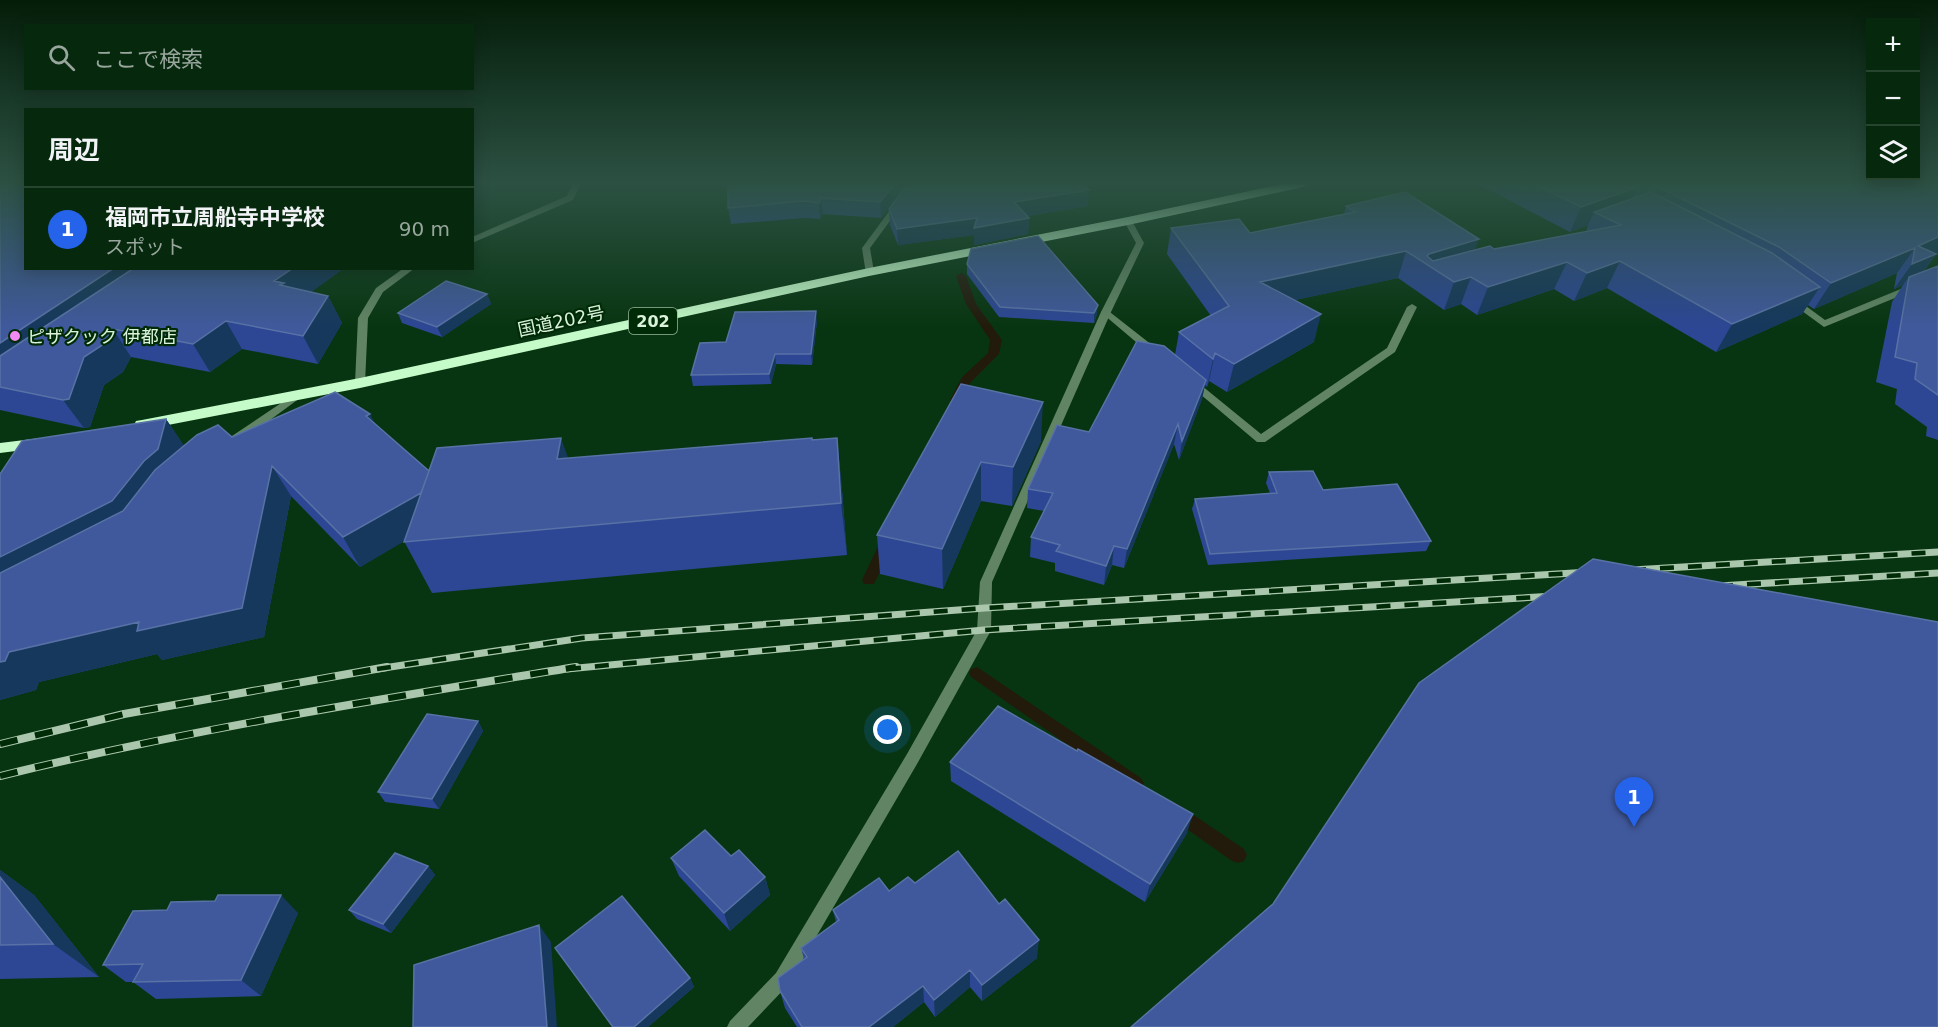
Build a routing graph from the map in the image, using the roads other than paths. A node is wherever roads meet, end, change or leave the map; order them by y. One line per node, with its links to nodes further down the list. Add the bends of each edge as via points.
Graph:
1 (493, 231): 5 (street)
2 (879, 231): 7 (street, via 866,248)
3 (1078, 231): 7 (highway, 国道202号 / 202)
4 (1133, 231): 11 (street, via 1140,243)
5 (474, 239)
6 (408, 270): 14 (street, via 379,290 363,318)
7 (869, 272): 14 (highway, 国道202号 / 202)
8 (1938, 280): 9 (street, via 1824,324)
9 (1788, 297)
10 (1412, 307): 13 (street, via 1391,350 1261,439)
11 (1106, 312): 12 (street); 20 (street, via 986,582 984,630 782,980)
12 (1161, 357)
13 (1179, 372)
14 (360, 383): 15 (highway, 国道202号 / 202)
15 (296, 396): 16 (highway, 国道202号 / 202); 18 (street)
16 (122, 428)
17 (54, 441): 19 (highway)
18 (230, 443)
19 (0, 448)
20 (736, 1027)

